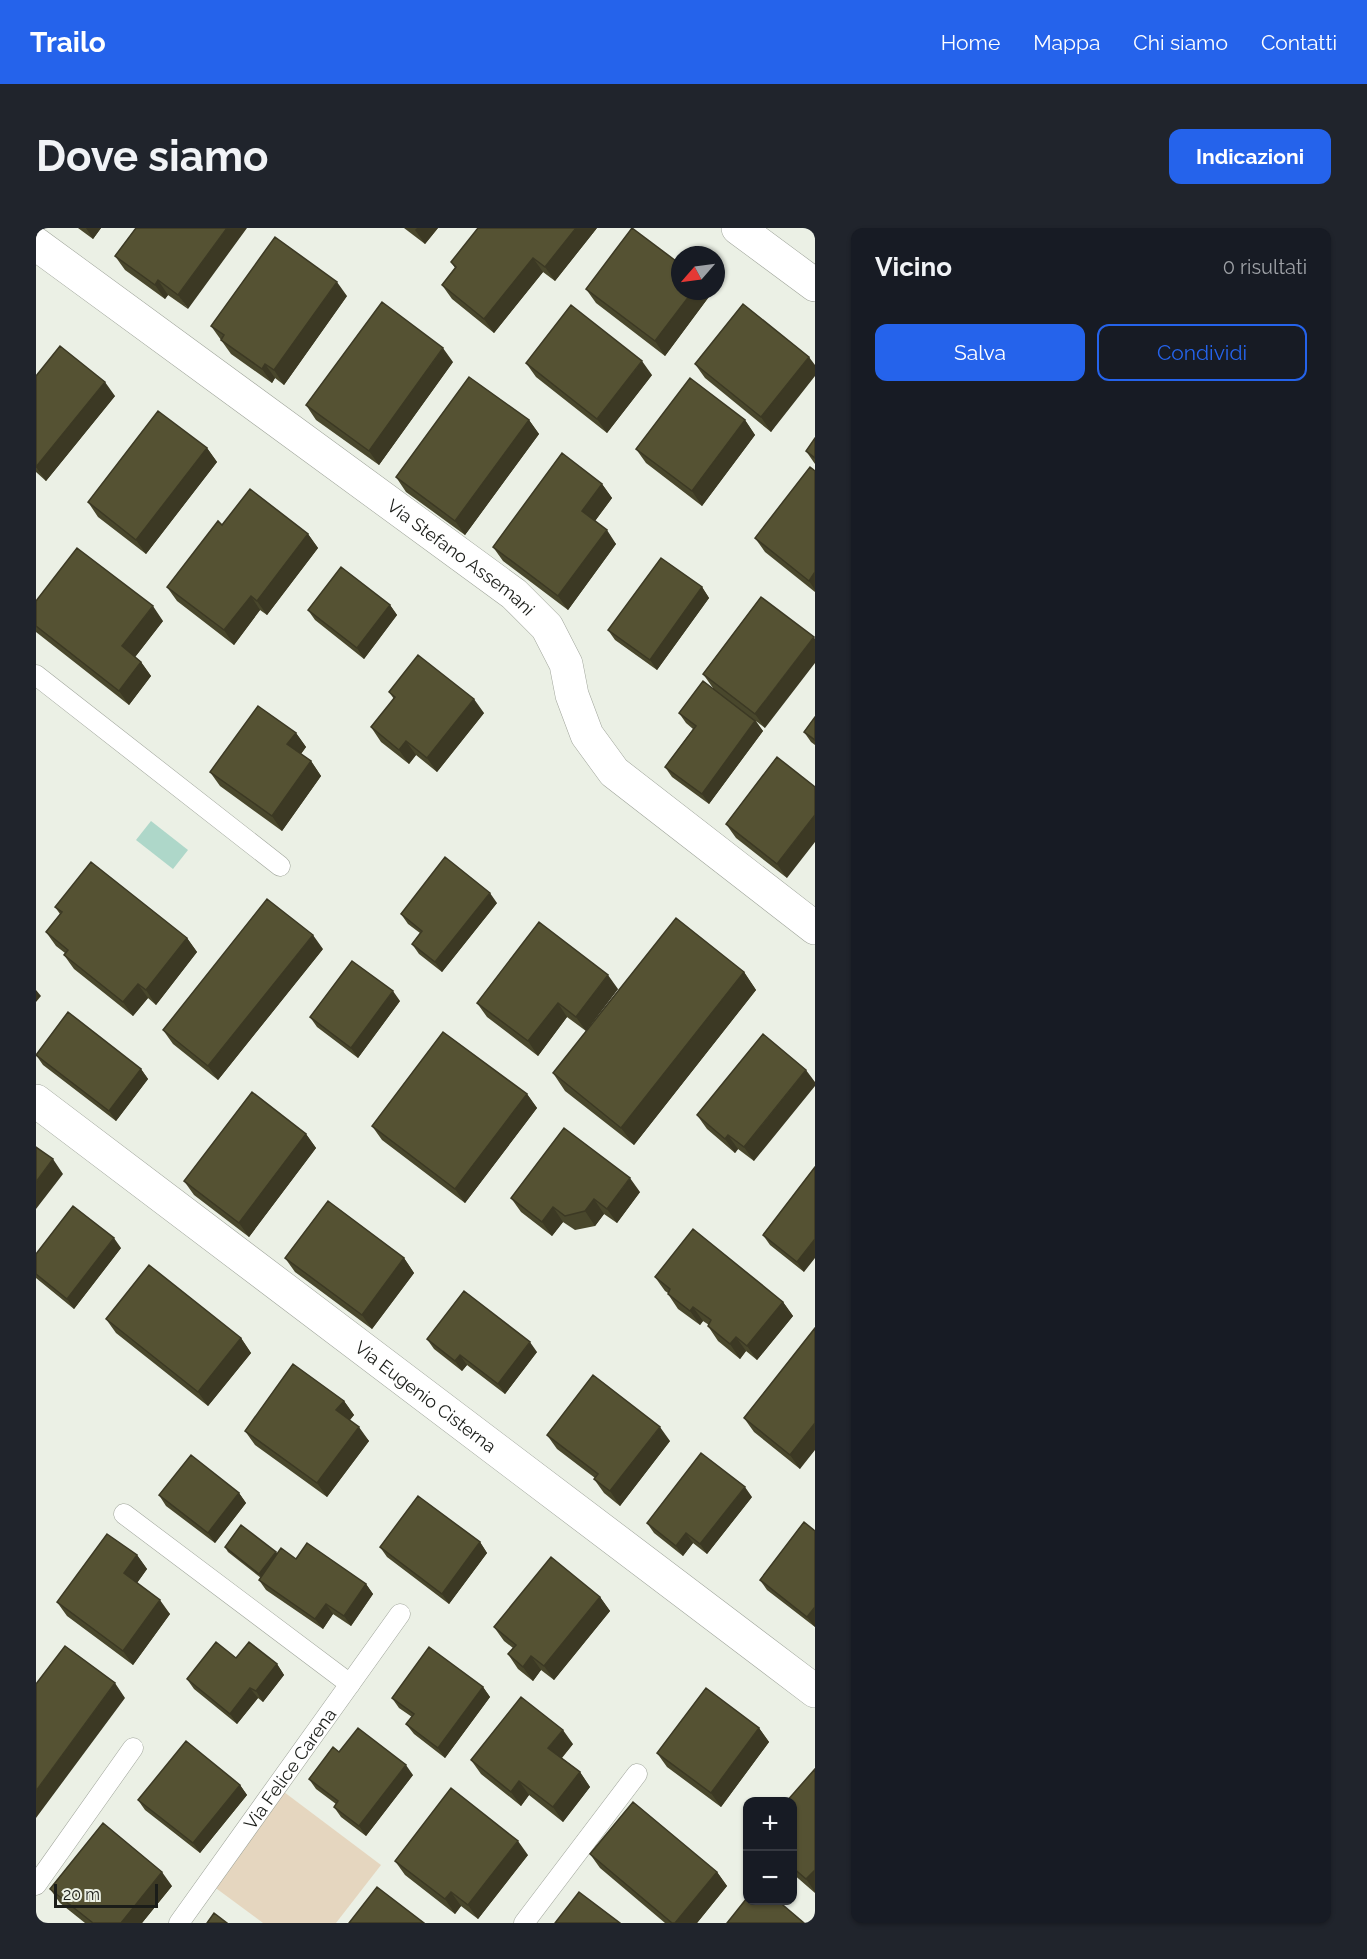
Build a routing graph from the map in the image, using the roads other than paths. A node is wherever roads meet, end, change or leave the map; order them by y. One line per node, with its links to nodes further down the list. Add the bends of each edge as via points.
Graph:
1 (738, 228): 3 (street)
2 (36, 244): 6 (street, Via Stefano Assemani, via 514,594 547,627 566,664 572,695 587,735 614,772)
3 (815, 285)
4 (36, 675): 5 (lane)
5 (280, 866)
6 (815, 928)
7 (36, 1101): 11 (street, Via Eugenio Cisterna)
8 (124, 1514): 10 (lane)
9 (400, 1614): 10 (lane, Via Felice Carena)
10 (350, 1684): 15 (lane, Via Felice Carena)
11 (815, 1691)
12 (133, 1748): 14 (lane)
13 (637, 1773): 16 (lane)
14 (36, 1885)
15 (179, 1923)
16 (524, 1923)

